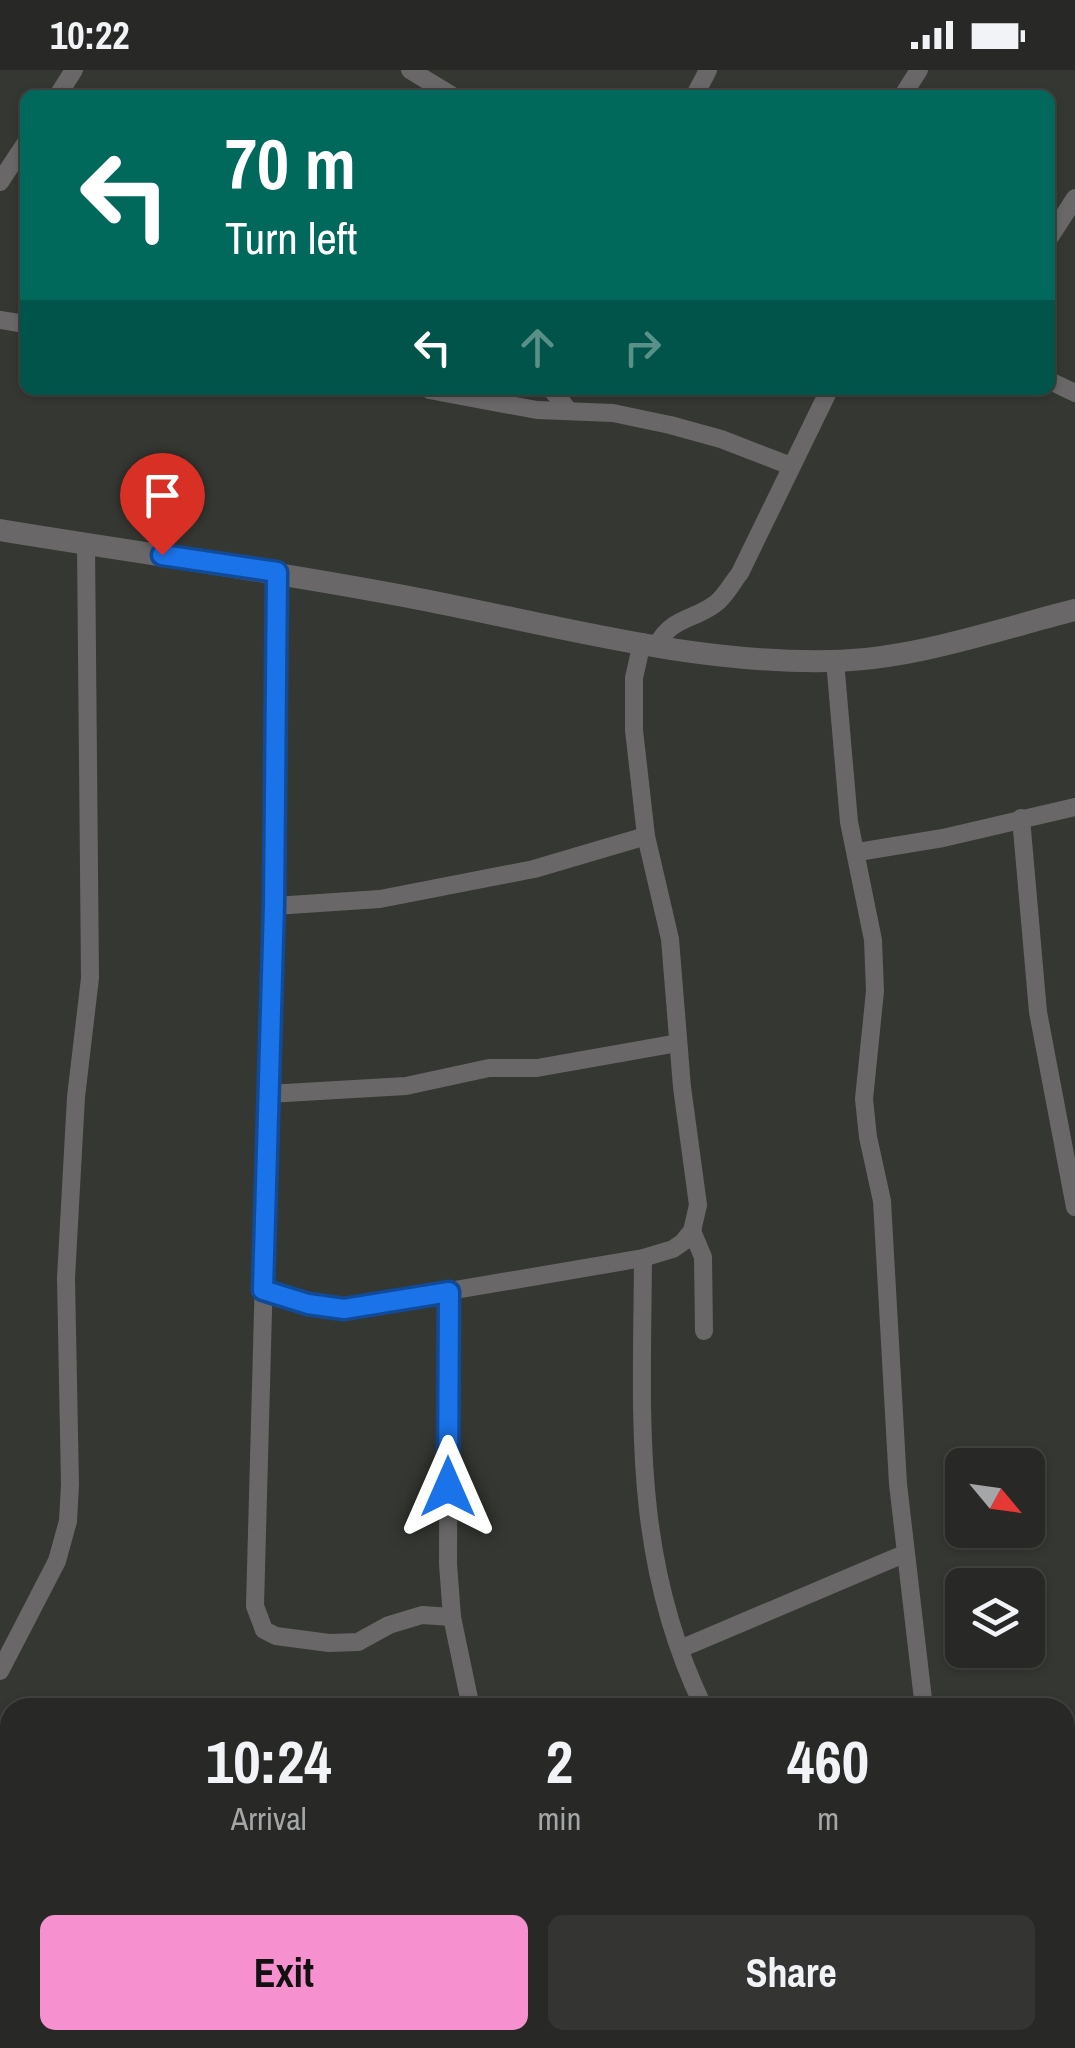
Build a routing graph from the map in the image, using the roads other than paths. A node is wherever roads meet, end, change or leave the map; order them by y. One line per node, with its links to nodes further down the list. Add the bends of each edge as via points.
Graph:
1 (410, 70): 2 (street)
2 (443, 90)
3 (20, 152): 4 (street)
4 (0, 182)
5 (1075, 198): 6 (street)
6 (1055, 229)
7 (456, 395): 10 (street)
8 (556, 395): 10 (street)
9 (826, 395): 11 (street)
10 (569, 411): 11 (street, via 670,425)
11 (791, 466): 16 (street, via 722,598)
12 (0, 530): 13 (street)
13 (86, 544): 14 (street); 34 (street, via 90,978 67,1240 68,1520 57,1561)
14 (277, 572): 16 (street); 22 (street)
15 (1075, 610): 17 (street, via 921,648)
16 (649, 643): 17 (street); 20 (street, via 634,678)
17 (835, 661): 21 (street, via 849,822)
18 (1075, 807): 19 (street)
19 (1021, 818): 21 (street); 25 (street, via 1038,1012)
20 (646, 836): 22 (street, via 534,869 380,899); 23 (street, via 670,939)
21 (858, 852): 31 (street, via 873,940 864,1099 882,1200)
22 (274, 906): 24 (street)
23 (678, 1043): 24 (street, via 406,1086); 26 (street, via 698,1205)
24 (268, 1094): 28 (street)
25 (1075, 1207)
26 (692, 1230): 27 (street, via 672,1249); 30 (street, via 703,1257)
27 (643, 1258): 29 (street); 33 (street, via 645,1495 657,1575)
28 (263, 1290): 29 (street, via 344,1309); 32 (street, via 255,1606 260,1623 276,1636 329,1643 369,1639 389,1624 422,1615)
29 (449, 1292): 32 (street)
30 (704, 1331)
31 (904, 1554): 33 (street); 37 (street)
32 (452, 1617): 35 (street)
33 (680, 1650): 36 (street)
34 (0, 1671)
35 (469, 1698)
36 (700, 1698)
37 (923, 1698)

